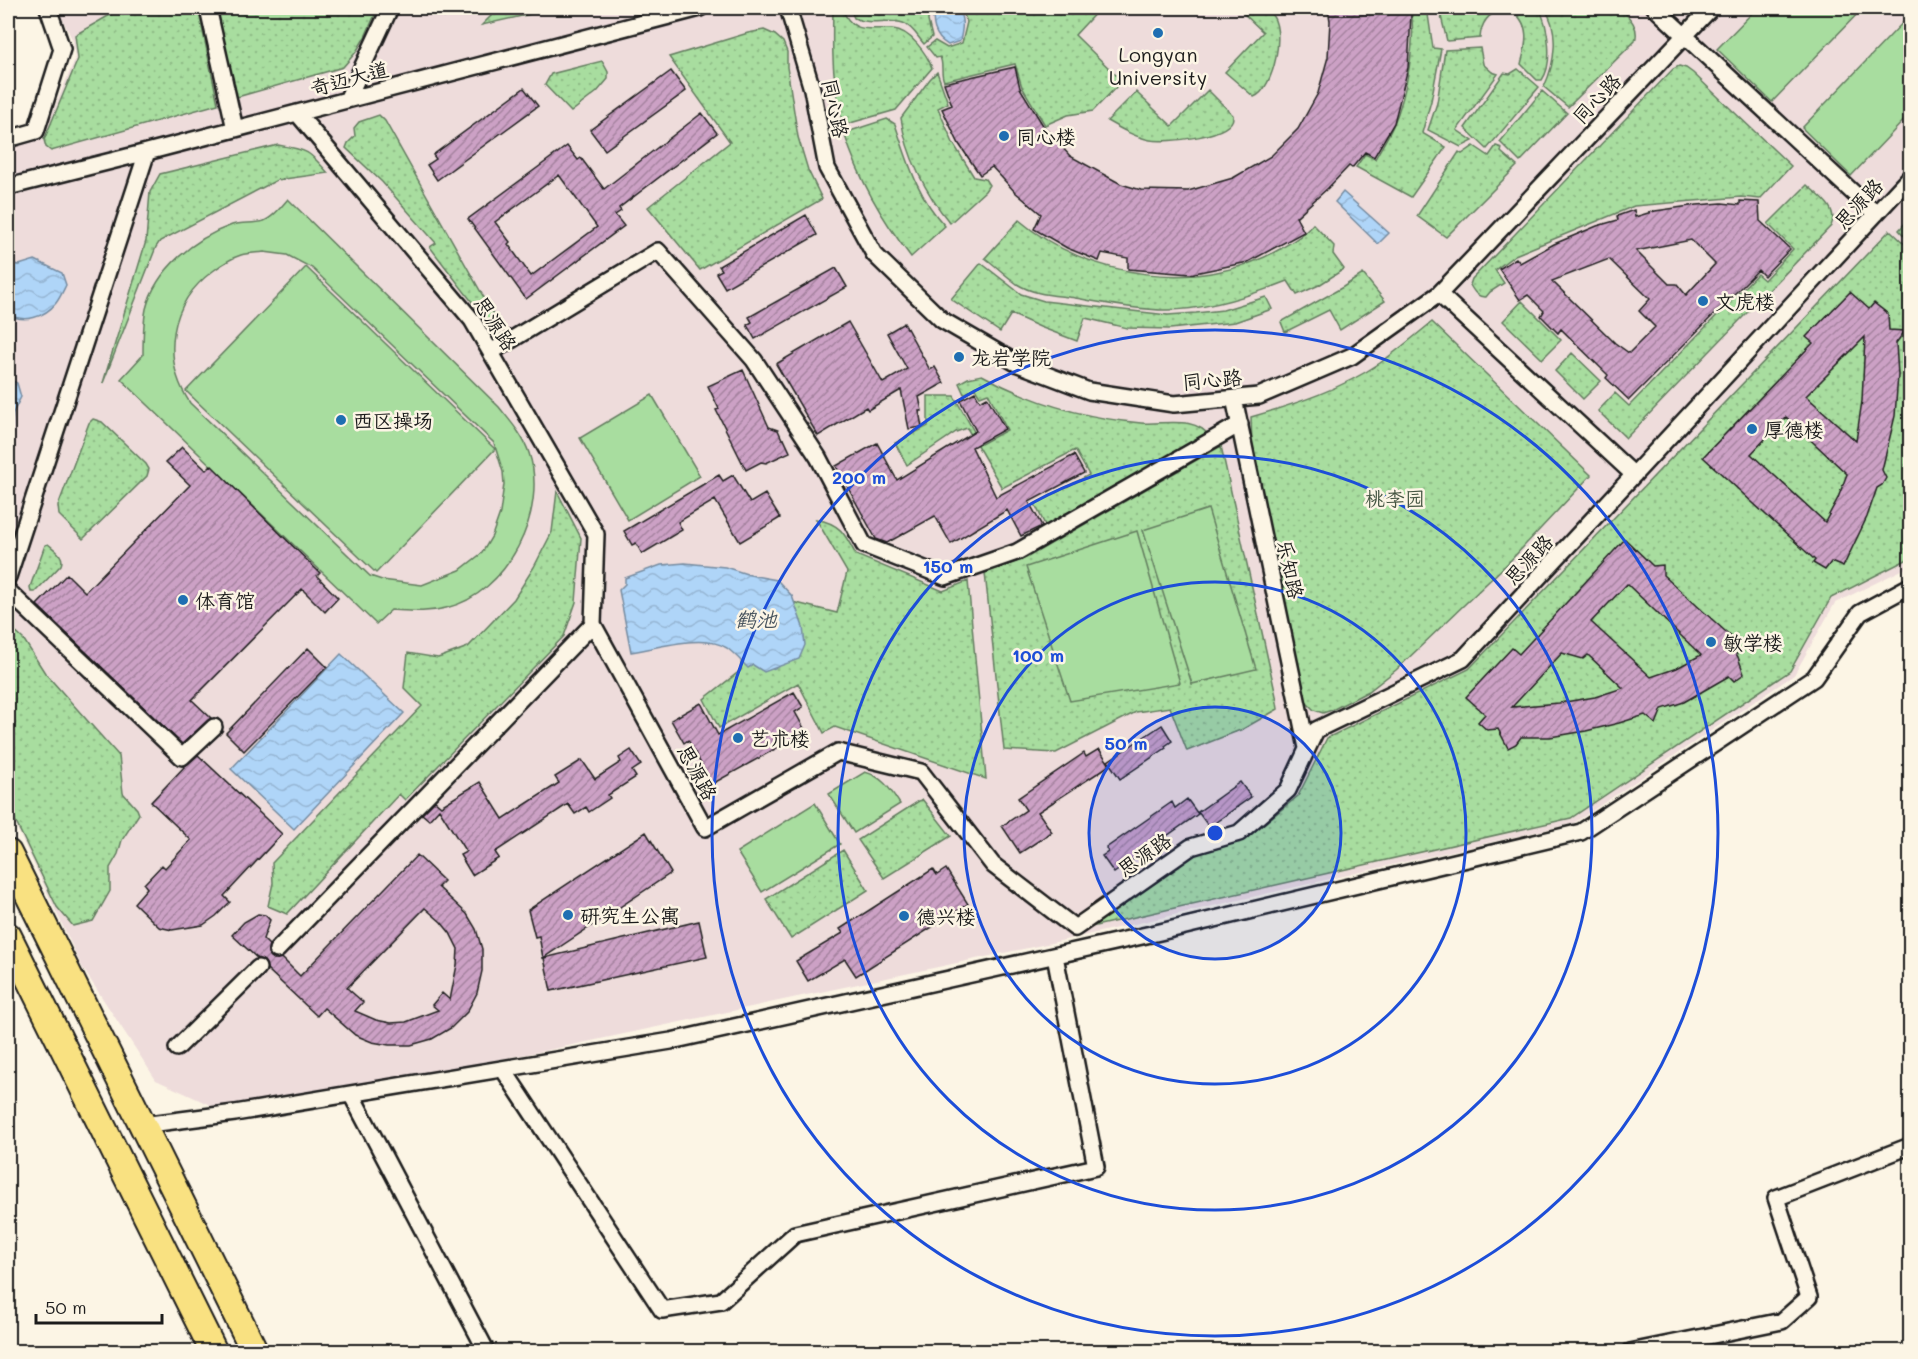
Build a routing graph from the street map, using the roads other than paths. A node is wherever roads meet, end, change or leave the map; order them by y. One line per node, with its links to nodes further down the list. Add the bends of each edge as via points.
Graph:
1 (48, 8): 12 (street, via 62,49 36,131)
2 (208, 8): 11 (street)
3 (390, 8): 9 (street)
4 (700, 8): 9 (street, 奇迈大道)
5 (788, 8): 19 (street, 同心路, via 812,89 827,168 874,254 942,320 1018,364 1089,391 1174,404)
6 (1655, 8): 8 (street)
7 (1710, 8): 8 (street, 同心路)
8 (1684, 35): 16 (street); 17 (street, 同心路)
9 (347, 100): 10 (street, 奇迈大道)
10 (297, 113): 11 (street, 奇迈大道); 18 (street, 思源路, via 472,320)
11 (234, 129): 13 (street, 奇迈大道)
12 (8, 139)
13 (147, 152): 15 (street, 奇迈大道); 22 (street)
14 (1911, 177): 16 (street, 思源路)
15 (8, 187)
16 (1876, 214): 21 (street, 思源路)
17 (1439, 294): 19 (street, 同心路, via 1352,356 1259,396); 21 (street)
18 (491, 352): 20 (street, via 658,251 754,360 818,457 864,545 945,578 1017,552); 25 (street, 思源路, via 596,534)
19 (1234, 398): 20 (street, 乐知路)
20 (1239, 424): 27 (street, 乐知路)
21 (1634, 475): 27 (street, 思源路, via 1463,659 1316,729)
22 (8, 577)
23 (1911, 586): 31 (street, via 1860,613 1814,678 1581,832)
24 (8, 591): 26 (street, via 182,757)
25 (593, 624): 27 (street, 思源路, via 705,828 838,752 921,772 993,865 1075,928 1191,847 1239,833 1288,789); 30 (street)
26 (214, 727)
27 (1307, 748)
28 (8, 853): 36 (highway)
29 (8, 936): 38 (highway)
30 (277, 950)
31 (1054, 956): 34 (street, via 670,1041); 34 (street, via 1096,1167 795,1234 721,1301 662,1310)
32 (258, 968): 33 (street)
33 (177, 1048)
34 (503, 1068): 35 (street)
35 (351, 1094): 36 (street); 40 (street)
36 (142, 1125): 39 (highway)
37 (1911, 1146): 41 (street, via 1776,1198 1809,1297 1782,1321)
38 (214, 1352)
39 (255, 1352)
40 (487, 1352)
41 (1630, 1352)

